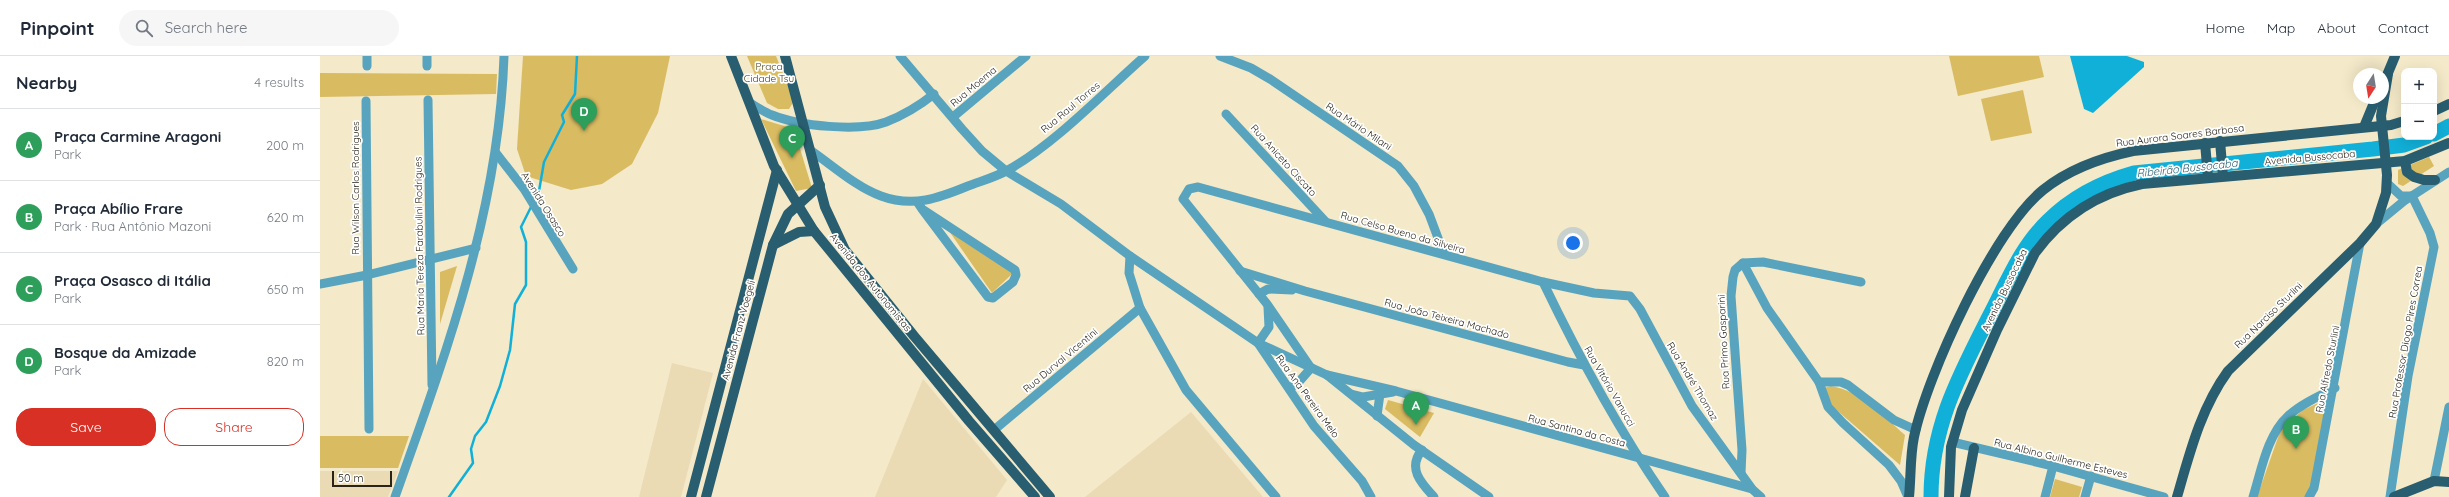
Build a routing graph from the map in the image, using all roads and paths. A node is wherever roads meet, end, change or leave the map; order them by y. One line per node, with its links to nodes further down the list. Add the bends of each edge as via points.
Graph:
1 (367, 56): 11 (street)
2 (427, 56): 12 (street)
3 (504, 56): 32 (street)
4 (731, 56): 17 (main road, Avenida dos Autonomistas)
5 (785, 56): 24 (main road, Avenida dos Autonomistas)
6 (900, 56): 14 (street)
7 (1026, 56): 23 (street, Rua Moema)
8 (1145, 56): 36 (street, Rua Raul Torres, via 1057,133)
9 (1220, 56): 52 (street, Rua Mário Milani, via 1251,68 1270,79 1398,166 1414,186 1426,208)
10 (2395, 56): 13 (main road, Rua Narciso Sturlini)
11 (367, 66)
12 (427, 66)
13 (2389, 70)
14 (934, 94): 23 (street); 24 (street, via 907,113 868,126)
15 (428, 100): 54 (street, Rua Maria Tereza Farabulini Rodrigues)
16 (366, 101): 58 (street, Rua Wilson Carlos Rodrigues)
17 (750, 103): 24 (street, via 771,115); 35 (main road, Avenida dos Autonomistas)
18 (2374, 104): 27 (main road)
19 (2383, 104): 26 (main road, Rua Narciso Sturlini)
20 (2449, 104): 21 (main road)
21 (2437, 110)
22 (1226, 114): 46 (street, Rua Aniceto Ciscato)
23 (953, 117): 36 (street, via 982,150)
24 (803, 122): 31 (main road, Avenida dos Autonomistas)
25 (2401, 122): 26 (main road, Rua Aurora Soares Barbosa)
26 (2382, 126): 27 (main road, Rua Aurora Soares Barbosa); 33 (main road, Rua Narciso Sturlini)
27 (2364, 127): 30 (main road, Rua Aurora Soares Barbosa)
28 (2449, 143): 34 (main road, Avenida Bussocaba)
29 (2205, 146): 30 (main road, Rua Aurora Soares Barbosa); 39 (main road); 86 (main road, Rua Aurora Soares Barbosa, via 2133,151 2099,160 2079,168 2048,187 2020,213 1972,293 1954,330 1927,392)
30 (2220, 146): 38 (main road)
31 (810, 150): 42 (main road, Avenida dos Autonomistas); 45 (street, via 861,186 880,196)
32 (496, 153): 51 (street); 56 (street, Avenida Osasco, via 524,190)
33 (2386, 160): 34 (main road, Avenida Bussocaba); 38 (main road, Avenida Bussocaba); 41 (main road, Rua Narciso Sturlini)
34 (2405, 161): 40 (main road, via 2407,172 2414,177)
35 (777, 170): 44 (main road, Avenida dos Autonomistas); 65 (main road, Avenida Franz Voegeli)
36 (1006, 171): 45 (street, Rua Raul Torres); 53 (street, via 1061,204)
37 (2449, 172): 40 (street)
38 (2223, 174): 39 (main road, Avenida Bussocaba)
39 (2208, 175): 87 (main road, Avenida Bussocaba, via 2121,189 2081,208 2047,236 2023,275 1985,356 1962,410)
40 (2435, 180): 43 (street)
41 (2387, 183): 43 (street, via 2401,196); 47 (main road, Rua Narciso Sturlini)
42 (820, 185): 44 (main road, Avenida Franz Voegeli); 85 (main road, Avenida dos Autonomistas, via 825,207 845,250)
43 (2412, 196): 47 (street); 118 (street, Rua Professor Diogo Pires Correa, via 2434,247 2408,376)
44 (797, 204): 48 (main road, Avenida dos Autonomistas); 50 (main road, Avenida Franz Voegeli, via 788,214)
45 (920, 206): 45 (street, via 988,297 993,298 1013,282 1015,270)
46 (1325, 221): 52 (street, Rua Celso Bueno da Silveira); 57 (street, Rua Celso Bueno da Silveira, via 1198,187 1189,189 1183,199)
47 (2376, 224): 49 (main road, Rua Narciso Sturlini)
48 (814, 231): 50 (main road, via 799,232); 101 (main road, Avenida dos Autonomistas, via 969,421)
49 (2360, 243): 77 (street, Rua Alfredo Sturlini); 115 (main road, Rua Narciso Sturlini, via 2228,370 2214,390 2196,433)
50 (773, 245): 66 (main road, Avenida Franz Voegeli)
51 (476, 248): 54 (street); 79 (street)
52 (1444, 254): 59 (street, Rua Celso Bueno da Silveira)
53 (1130, 256): 68 (street, via 1129,273); 71 (street)
54 (430, 260): 58 (street); 79 (street, Rua Maria Tereza Farabulini Rodrigues)
55 (1743, 263): 60 (street, via 1763,262); 75 (street, via 1767,308); 92 (street, Rua Primo Gasparini, via 1735,270 1731,296 1742,450)
56 (573, 268)
57 (1240, 270): 62 (street, Rua João Teixeira Machado); 63 (street)
58 (367, 275): 61 (street); 84 (street, Rua Wilson Carlos Rodrigues)
59 (1543, 282): 64 (street, Rua Celso Bueno da Silveira, via 1594,293); 72 (street, Rua Vitório Vanucci)
60 (1861, 282)
61 (320, 284)
62 (1305, 291): 63 (street, Rua João Teixeira Machado, via 1274,288); 72 (street, Rua João Teixeira Machado)
63 (1259, 294): 67 (street)
64 (1625, 295): 92 (street, Rua André Thomaz, via 1635,300 1692,406)
65 (743, 296): 66 (main road); 99 (main road, Avenida Franz Voegeli)
66 (758, 300): 100 (main road, Avenida Franz Voegeli)
67 (1267, 304): 69 (street); 70 (street)
68 (1140, 308): 85 (street, Rua Durval Vicentini); 103 (street, via 1193,401)
69 (1270, 327): 70 (street); 71 (street)
70 (1287, 331): 73 (street)
71 (1258, 343): 73 (street); 76 (street, Rua Ana Pereira Melo)
72 (1584, 365): 90 (street, Rua Vitório Vanucci)
73 (1311, 368): 74 (street); 76 (street, via 1297,384)
74 (1327, 375): 78 (street, Rua Santina da Costa); 80 (street)
75 (1819, 382): 86 (street, via 1841,382 1848,385 1894,420); 109 (street, via 1821,392 1832,412 1889,466)
76 (1289, 388): 104 (street, Rua Ana Pereira Melo, via 1314,426 1362,481)
77 (2335, 388): 97 (street, Rua Alfredo Sturlini); 116 (street, via 2297,409 2277,430)
78 (1396, 391): 81 (street, Rua Santina da Costa); 90 (street, Rua Santina da Costa)
79 (432, 392): 98 (street)
80 (1347, 392): 81 (street, Rua Santina da Costa, via 1363,397); 83 (street)
81 (1380, 394): 83 (street)
82 (2449, 407): 94 (street)
83 (1378, 416): 89 (street)
84 (369, 429)
85 (994, 430): 102 (main road, Avenida dos Autonomistas)
86 (1916, 430): 109 (main road, Rua Aurora Soares Barbosa)
87 (1952, 442): 88 (street, Rua Albino Guilherme Esteves); 110 (main road, Avenida Bussocaba)
88 (1974, 448): 91 (street, Rua Albino Guilherme Esteves); 111 (main road)
89 (1422, 450): 105 (street, via 1416,457 1416,472 1418,479); 106 (street)
90 (1638, 458): 96 (street, Rua Santina da Costa); 107 (street, Rua Vitório Vanucci)
91 (2053, 466): 93 (street, Rua Albino Guilherme Esteves); 112 (street)
92 (1741, 473): 96 (street, Rua André Thomaz)
93 (2091, 476): 113 (street); 114 (street, Rua Albino Guilherme Esteves)
94 (2434, 481): 95 (main road); 119 (main road)
95 (2449, 482)
96 (1752, 489): 108 (street, Rua André Thomaz)
97 (2315, 493): 117 (street, Rua Alfredo Sturlini)
98 (395, 497)
99 (691, 497)
100 (706, 497)
101 (1035, 497)
102 (1050, 497)
103 (1276, 497)
104 (1371, 497)
105 (1434, 497)
106 (1489, 497)
107 (1665, 497)
108 (1761, 497)
109 (1909, 497)
110 (1949, 497)
111 (1964, 497)
112 (2046, 497)
113 (2085, 497)
114 (2164, 497)
115 (2177, 497)
116 (2253, 497)
117 (2309, 497)
118 (2390, 497)
119 (2394, 497)

